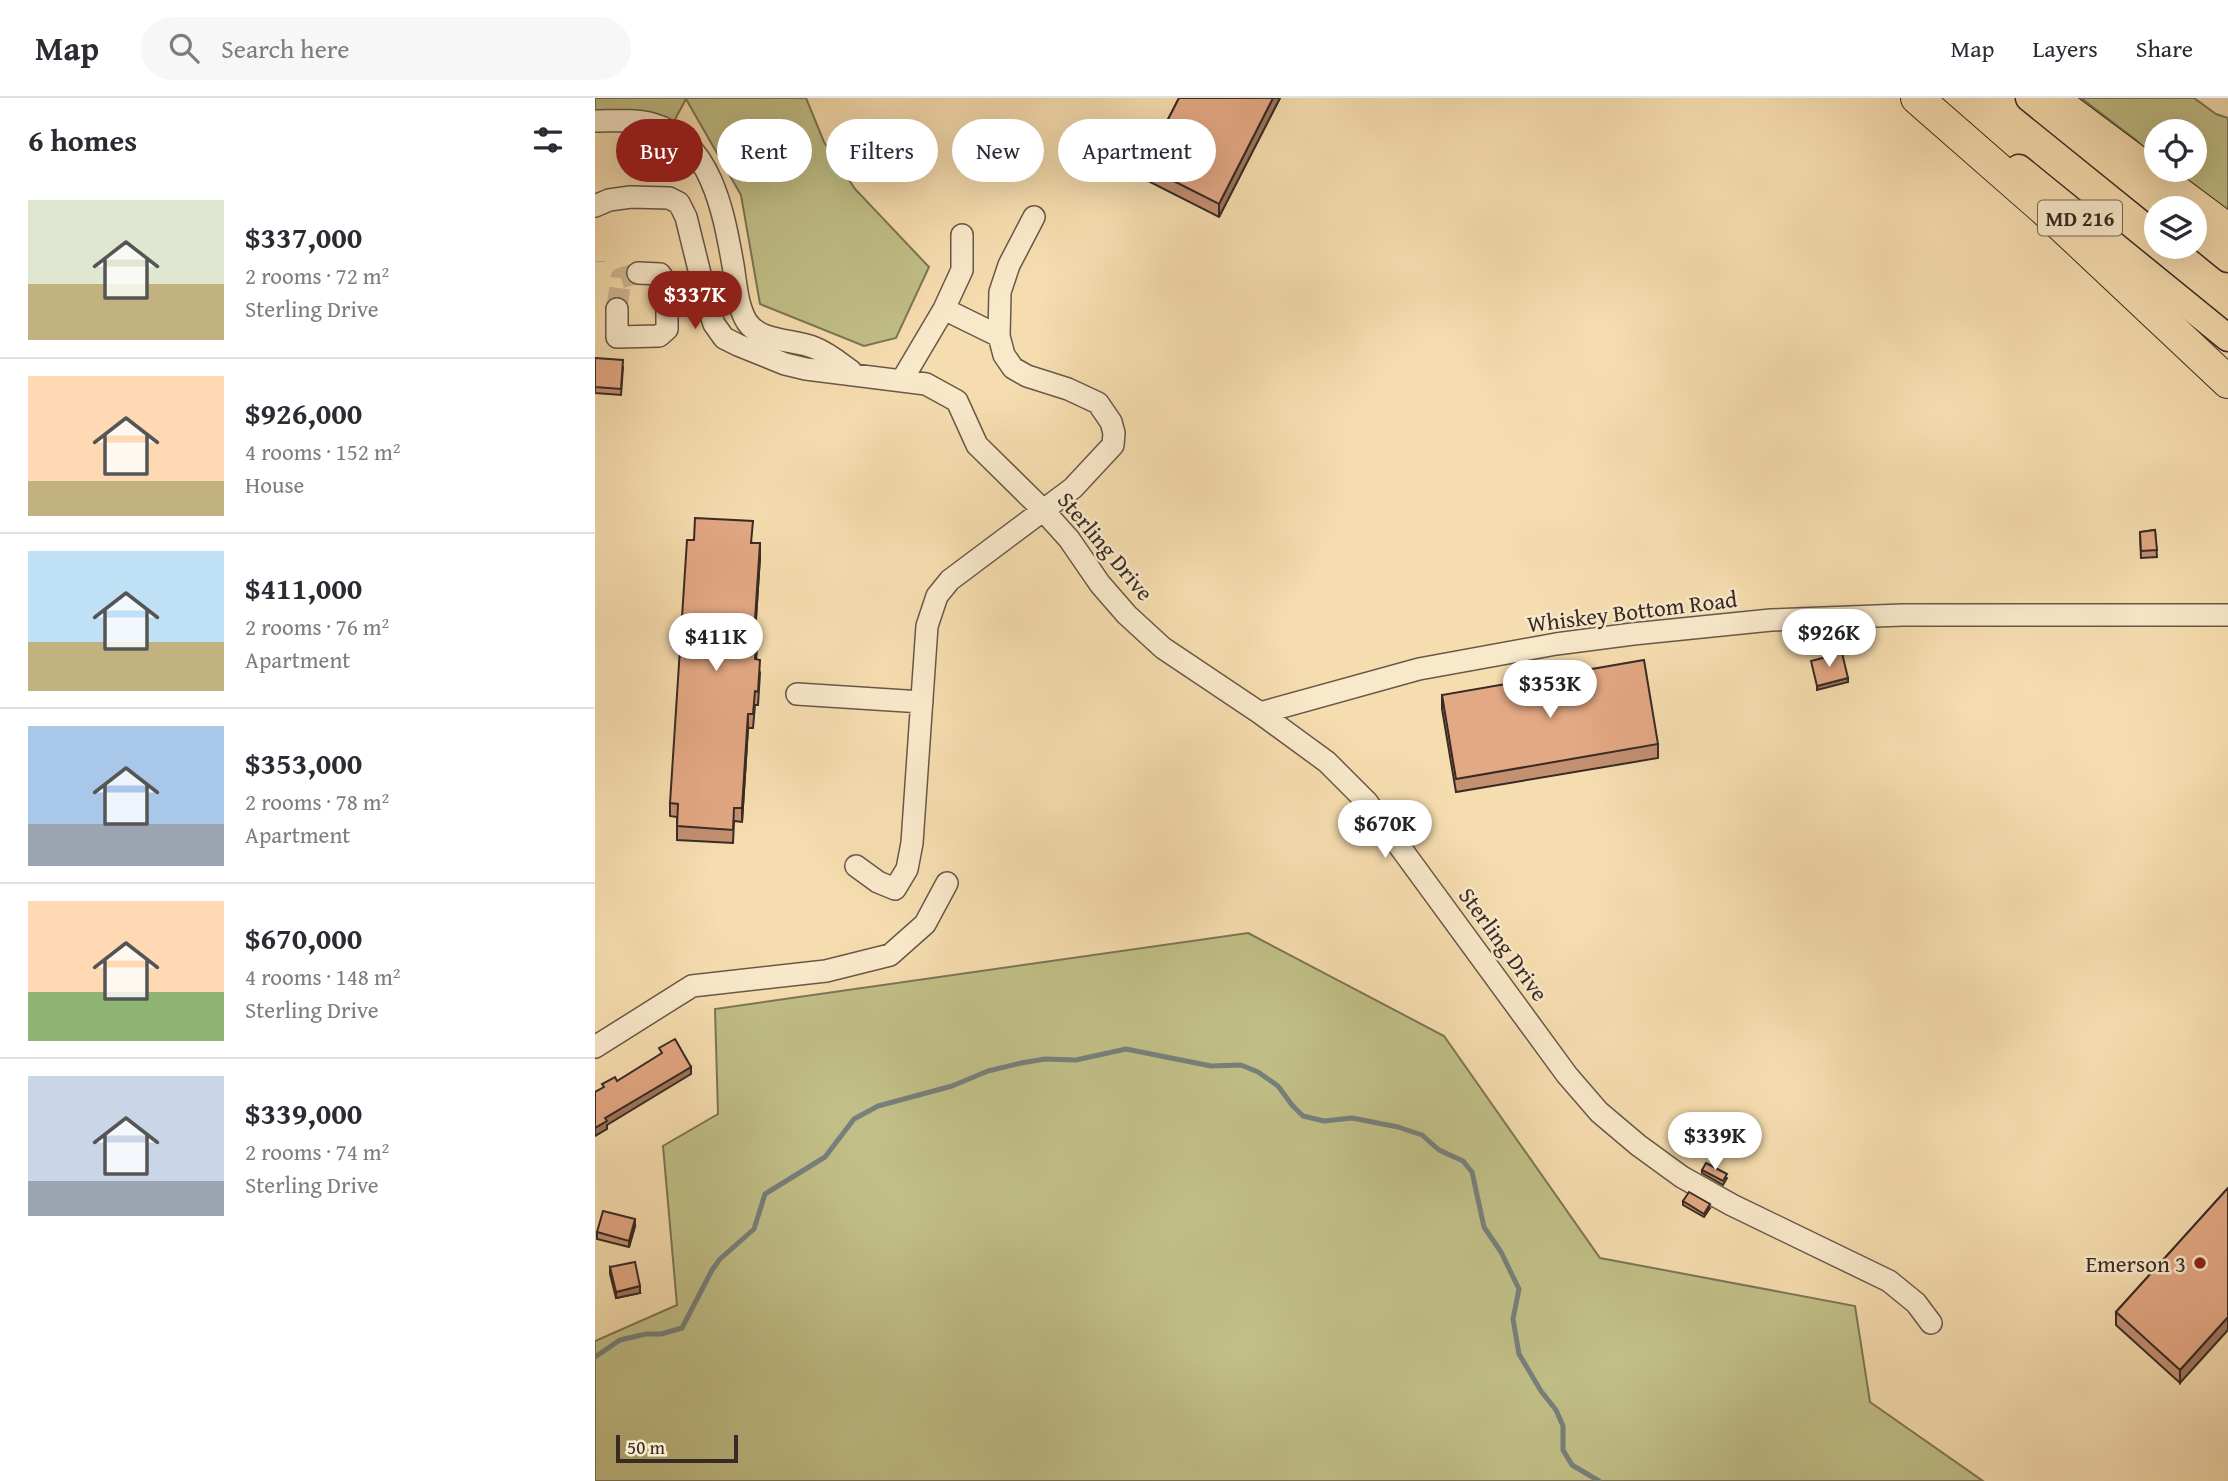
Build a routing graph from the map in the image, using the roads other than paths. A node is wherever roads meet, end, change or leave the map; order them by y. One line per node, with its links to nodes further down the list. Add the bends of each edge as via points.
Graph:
1 (1917, 98): 22 (highway, via 2045,210)
2 (1933, 98): 19 (main road, MD 216)
3 (2029, 98): 6 (main road, MD 216)
4 (2051, 98): 9 (highway)
5 (595, 121): 20 (street, Sterling Drive, via 644,122 681,138 720,199 746,321 758,332 815,348)
6 (2150, 196)
7 (595, 206): 20 (street, Sterling Drive, via 631,197 674,200 683,208 708,306 724,338 785,364)
8 (1034, 218): 16 (street, via 1000,292)
9 (2228, 230)
10 (962, 236): 15 (street, via 962,270)
11 (2207, 242): 12 (main road)
12 (2228, 259)
13 (638, 273): 18 (street, via 660,274 667,284 667,329 659,336)
14 (617, 309): 18 (street)
15 (944, 309): 16 (street); 21 (street)
16 (999, 336): 23 (street, via 1013,368 1098,403 1114,433 1113,445 1091,470)
17 (595, 337): 18 (street)
18 (617, 337)
19 (2228, 338)
20 (856, 374): 21 (street, Sterling Drive)
21 (902, 380): 23 (street, Sterling Drive, via 926,384 957,401 977,445)
22 (2228, 382)
23 (1042, 509): 26 (street, via 950,580 937,596 927,626); 27 (street, Sterling Drive, via 1127,615 1163,648)
24 (2228, 615): 27 (street, Whiskey Bottom Road, via 1902,615 1771,620 1660,631 1419,669)
25 (797, 694): 26 (street)
26 (922, 702): 28 (street, via 907,869 895,889)
27 (1260, 713): 31 (street, Sterling Drive, via 1327,762 1367,802 1599,1112 1682,1177 1889,1281 1916,1303)
28 (856, 866)
29 (947, 883): 30 (street, via 925,924 890,955 825,971 692,986)
30 (595, 1047)
31 (1931, 1323)

